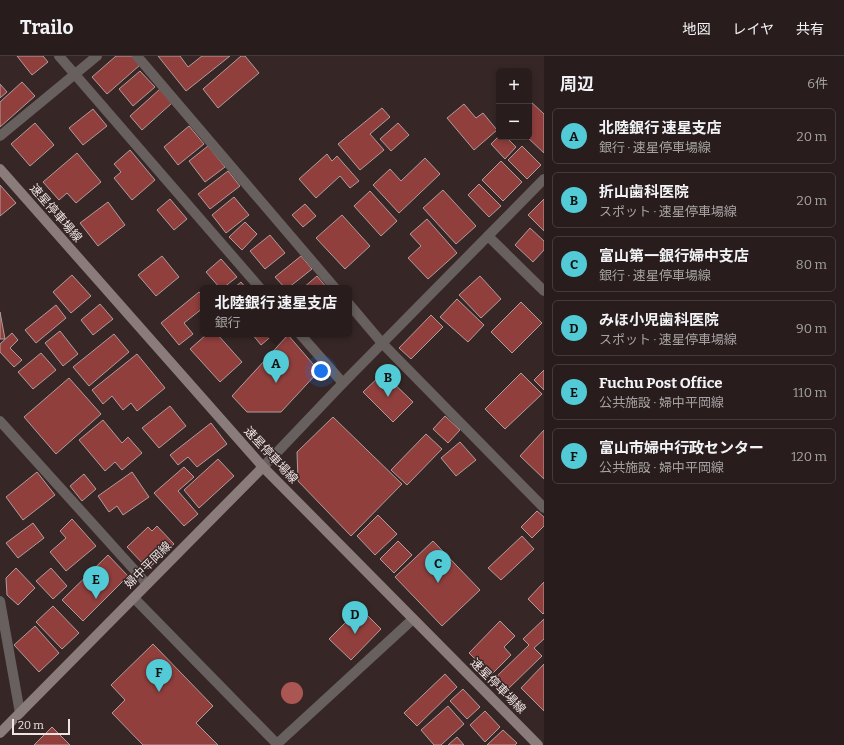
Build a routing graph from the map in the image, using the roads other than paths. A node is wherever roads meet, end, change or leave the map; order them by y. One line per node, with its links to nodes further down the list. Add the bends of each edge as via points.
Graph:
1 (59, 56): 4 (street)
2 (97, 56): 4 (street)
3 (136, 56): 10 (street)
4 (76, 75): 5 (street); 9 (street)
5 (0, 136)
6 (0, 169): 17 (main road, 速星停車場線)
7 (544, 179): 8 (street)
8 (488, 236): 11 (street); 14 (street)
9 (257, 285)
10 (332, 285)
11 (544, 291)
12 (352, 308): 14 (street)
13 (303, 337): 15 (street)
14 (382, 343): 15 (street); 18 (street)
15 (343, 383): 17 (street)
16 (0, 421): 19 (street)
17 (263, 467): 19 (main road, 婦中平岡線); 22 (main road, 速星停車場線)
18 (544, 508)
19 (147, 584): 20 (main road, 婦中平岡線)
20 (134, 598): 23 (main road, 婦中平岡線); 25 (street)
21 (0, 601): 23 (street)
22 (413, 619): 25 (street); 26 (main road, 速星停車場線)
23 (20, 713): 24 (main road, 婦中平岡線)
24 (0, 733)
25 (278, 745)
26 (538, 745)

